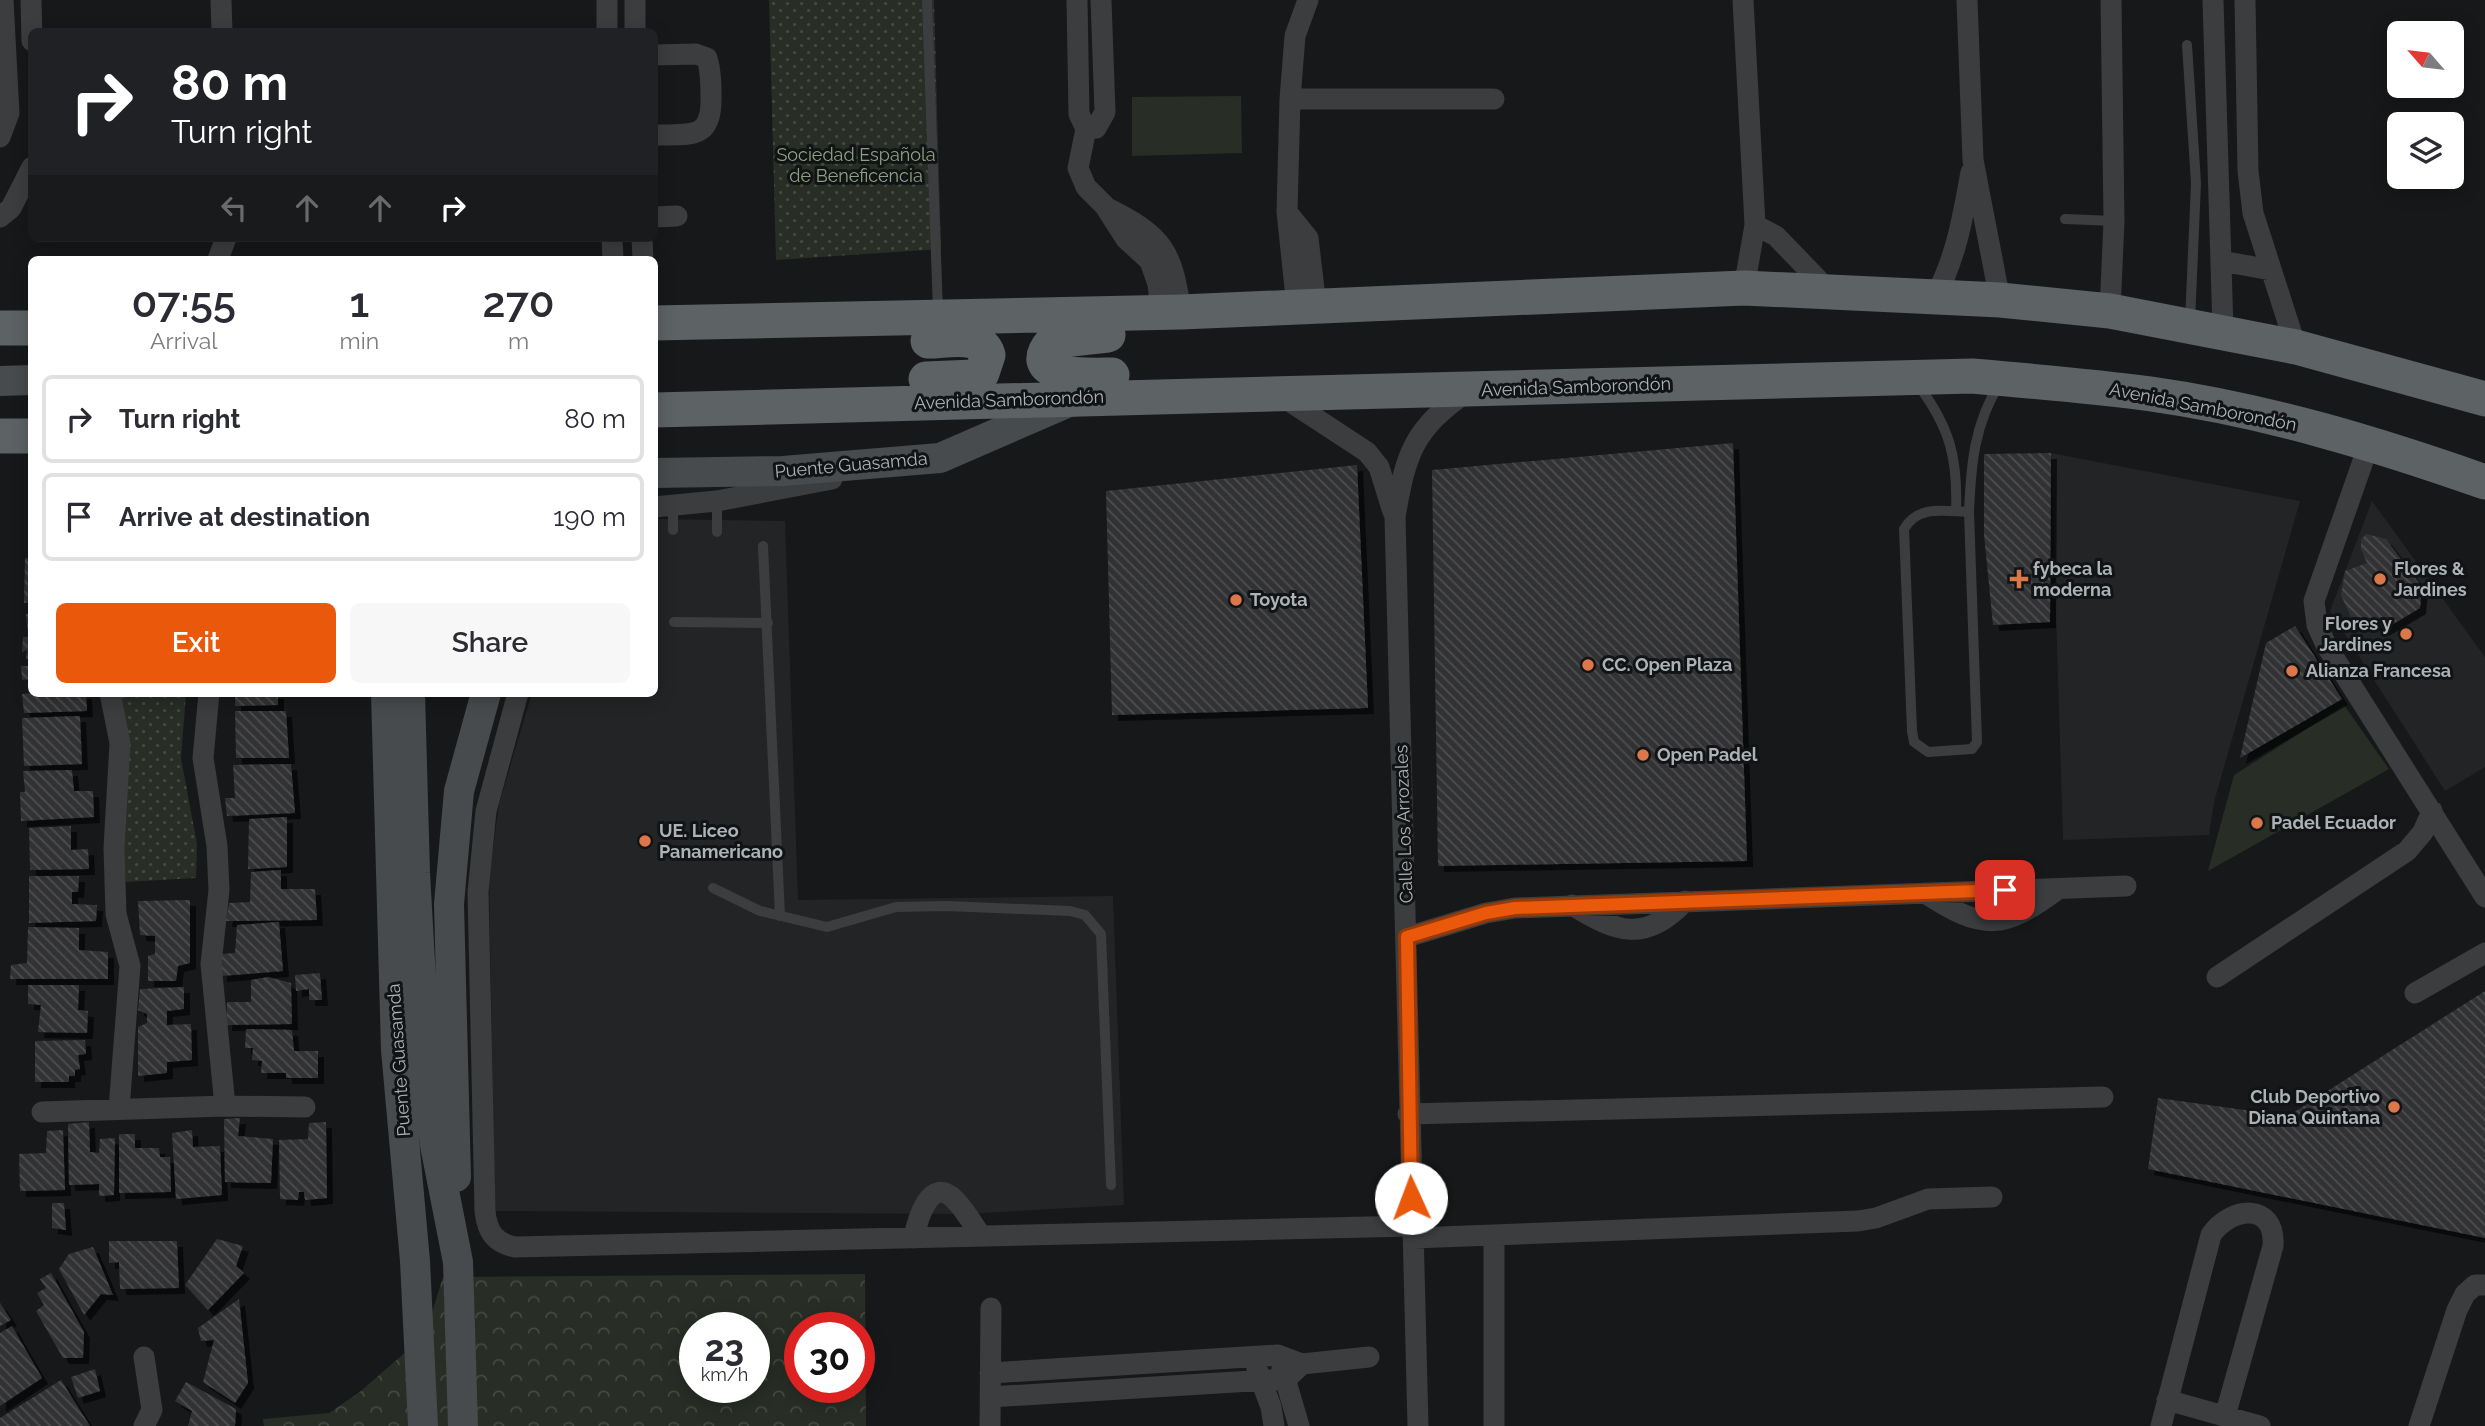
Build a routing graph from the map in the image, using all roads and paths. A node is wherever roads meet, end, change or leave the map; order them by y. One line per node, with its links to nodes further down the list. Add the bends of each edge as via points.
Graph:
1 (3, 0): 25 (street, via 9,113)
2 (31, 0): 15 (street)
3 (221, 0): 16 (street)
4 (607, 0): 17 (street)
5 (635, 0): 18 (street)
6 (927, 0): 49 (lane)
7 (1308, 0): 21 (street, via 1295,36)
8 (1744, 0): 35 (street)
9 (1967, 0): 26 (street)
10 (2111, 0): 34 (street)
11 (1102, 7): 13 (street); 23 (street, via 1105,112 1096,128)
12 (2213, 7): 14 (street); 28 (street)
13 (1077, 8): 23 (street, via 1079,114)
14 (2245, 8): 27 (street)
15 (32, 28)
16 (222, 28)
17 (607, 28)
18 (635, 28)
19 (2187, 45): 51 (lane)
20 (658, 55): 24 (street, via 706,58 711,116 697,134)
21 (1290, 99): 22 (street); 46 (street, via 1287,212 1308,239)
22 (1494, 99)
23 (1086, 129): 48 (street, via 1078,168 1086,187 1126,239 1150,261)
24 (658, 135)
25 (0, 137)
26 (1973, 160): 36 (street); 37 (street)
27 (2248, 171): 28 (street); 41 (street, via 2253,213)
28 (2219, 172): 40 (street)
29 (28, 174): 31 (street, via 11,208)
30 (677, 216): 32 (street)
31 (0, 217)
32 (658, 217)
33 (2064, 219): 34 (lane)
34 (2114, 220): 47 (street)
35 (1755, 225): 38 (street); 39 (street)
36 (1957, 246): 37 (street); 44 (street)
37 (1988, 247): 45 (street)
38 (1751, 250): 39 (street); 42 (street)
39 (1792, 251): 43 (street)
40 (2221, 261): 41 (street); 51 (street)
41 (2271, 270): 54 (street)
42 (1744, 288): 43 (highway); 46 (highway)
43 (1828, 290): 44 (highway)
44 (1935, 298): 45 (highway)
45 (2000, 300): 47 (highway)
46 (1306, 307): 48 (highway)
47 (2110, 311): 51 (highway)
48 (1171, 312): 49 (highway); 60 (highway, via 1149,332 1053,341 1045,363 1064,374 1217,379)
49 (938, 317): 50 (highway)
50 (666, 323): 63 (highway, via 845,343 974,340 988,355 982,373 974,377 777,386)
51 (2206, 327): 54 (highway)
52 (0, 328): 53 (highway)
53 (28, 328)
54 (2296, 346): 62 (highway)
55 (1912, 377): 56 (highway, Avenida Samborondón); 59 (highway, Avenida Samborondón); 67 (lane, via 1933,405)
56 (2003, 379): 65 (highway, Avenida Samborondón, via 2153,394 2262,415); 66 (lane, via 1988,402)
57 (28, 380): 58 (main road)
58 (0, 381)
59 (1468, 390): 60 (highway, Avenida Samborondón); 75 (street, Calle Los Arrozales, via 1443,408 1411,449)
60 (1277, 393): 61 (highway, Avenida Samborondón); 75 (street, Calle Los Arrozales, via 1367,452 1379,467)
61 (1077, 398): 64 (highway, Avenida Samborondón); 68 (main road, Puente Guasamda)
62 (2485, 400)
63 (658, 402)
64 (658, 410)
65 (2369, 444): 70 (highway, Avenida Samborondón); 87 (street, via 2314,601 2317,625)
66 (1972, 453): 67 (lane); 74 (lane)
67 (1954, 454): 73 (lane)
68 (940, 458): 69 (main road, Puente Guasamda, via 783,471); 71 (street)
69 (658, 473)
70 (2485, 482)
71 (717, 501): 72 (street); 77 (lane)
72 (664, 507): 76 (lane)
73 (1956, 511): 74 (lane); 74 (lane, via 1925,511 1910,519 1904,529 1912,731 1914,742 1928,752 1972,749 1977,742)
74 (1969, 512)
75 (1395, 517): 94 (street, Calle Los Arrozales)
76 (673, 530)
77 (717, 532)
78 (763, 545): 80 (lane)
79 (674, 622): 80 (lane)
80 (768, 623): 93 (lane)
81 (111, 697): 101 (street, via 120,743 114,848 116,914 130,966)
82 (209, 697): 99 (street, via 203,758 219,890 211,964)
83 (386, 697): 127 (main road, Puente Guasamda, via 396,1050 415,1261)
84 (410, 697): 110 (main road, Puente Guasamda, via 427,1080)
85 (484, 697): 110 (main road, Puente Guasamda, via 459,791 449,904)
86 (517, 697): 109 (street, via 486,811 478,892 485,1211 493,1237 516,1247)
87 (2432, 811): 92 (street); 96 (street, via 2423,832 2407,850)
88 (2126, 887): 90 (street)
89 (713, 888): 93 (lane, via 745,906)
90 (2058, 888): 91 (street); 91 (street, via 2019,916 1990,921 1967,918)
91 (1925, 893): 94 (street, via 1572,905 1486,913)
92 (2485, 897)
93 (780, 916): 104 (lane, via 827,927 896,907 947,905 1085,915 1101,934)
94 (1407, 937): 103 (street, Calle Los Arrozales)
95 (2485, 953): 97 (street)
96 (2217, 977)
97 (2415, 993)
98 (2104, 1097): 103 (street)
99 (225, 1106): 100 (street); 101 (street)
100 (305, 1107)
101 (119, 1109): 102 (street)
102 (41, 1112)
103 (1408, 1114): 106 (street, Calle Los Arrozales)
104 (1111, 1185)
105 (1992, 1197): 108 (street, via 1928,1199 1858,1221)
106 (1413, 1232): 107 (street); 108 (street); 132 (street, Calle Los Arrozales)
107 (981, 1236): 109 (street); 109 (street, via 953,1198 942,1193 923,1204)
108 (1494, 1236): 133 (street)
109 (914, 1238)
110 (458, 1262): 128 (main road, Puente Guasamda)
111 (2485, 1285): 136 (street, via 2475,1285 2457,1310)
112 (991, 1308): 119 (street)
113 (1279, 1355): 115 (street); 117 (street); 120 (street)
114 (144, 1357): 126 (street, via 152,1410)
115 (1252, 1357): 118 (street); 121 (street)
116 (1368, 1357): 117 (street)
117 (1302, 1364): 120 (street)
118 (1129, 1365): 119 (street); 122 (street)
119 (990, 1373): 123 (street)
120 (1286, 1379): 121 (street); 131 (street)
121 (1261, 1380): 122 (street); 130 (street)
122 (1132, 1388): 123 (street)
123 (990, 1397): 129 (street)
124 (2167, 1400): 125 (street); 125 (street, via 2211,1236 2220,1222 2233,1214 2250,1213 2266,1220 2274,1231 2273,1246); 134 (street)
125 (2225, 1416): 135 (street)
126 (144, 1426)
127 (423, 1426)
128 (463, 1426)
129 (990, 1426)
130 (1274, 1426)
131 (1299, 1426)
132 (1419, 1426)
133 (1494, 1426)
134 (2161, 1426)
135 (2260, 1426)
136 (2419, 1426)

